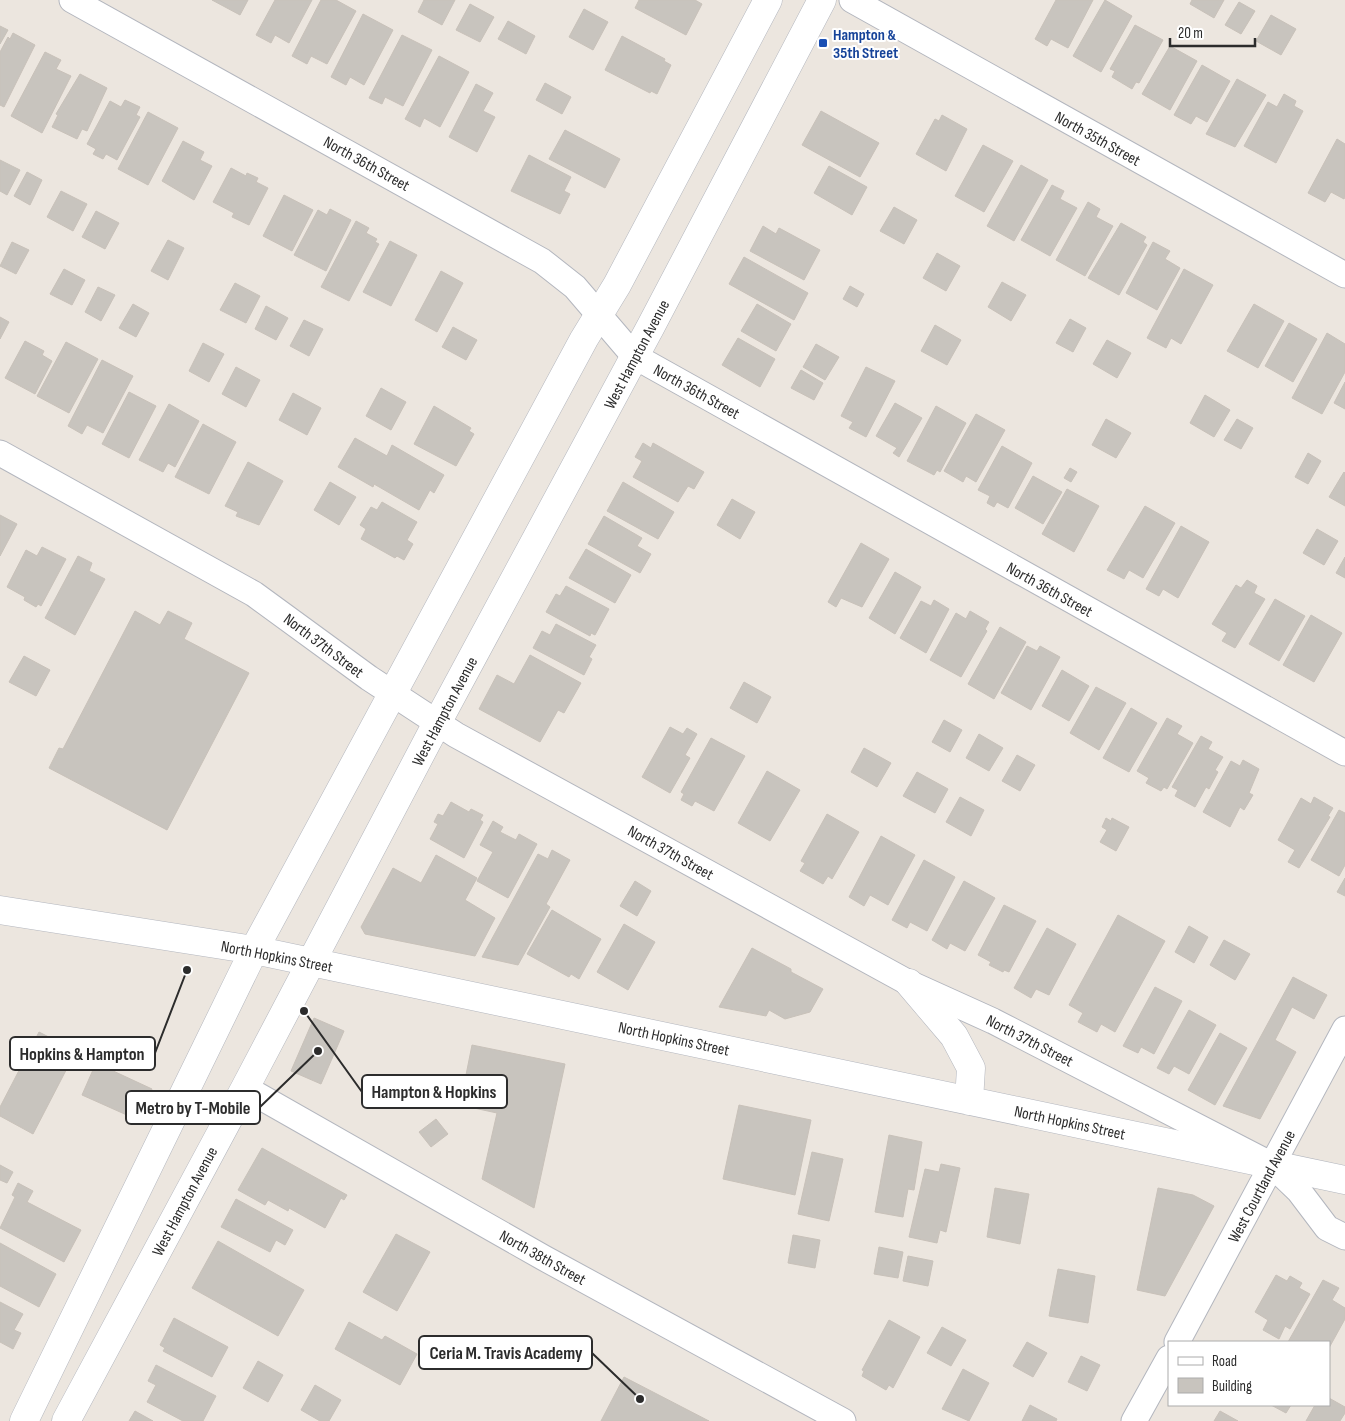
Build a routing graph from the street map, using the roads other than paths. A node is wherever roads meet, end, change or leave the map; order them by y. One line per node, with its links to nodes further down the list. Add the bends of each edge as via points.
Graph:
1 (72, 0): 6 (street, North 36th Street, via 542,261 576,287)
2 (768, 0): 6 (main road)
3 (822, 0): 7 (main road, West Hampton Avenue)
4 (852, 0): 5 (street, North 35th Street)
5 (1345, 275)
6 (600, 313): 7 (street, North 36th Street); 9 (main road)
7 (634, 356): 10 (main road, West Hampton Avenue); 11 (street, North 36th Street)
8 (0, 453): 9 (street, North 37th Street, via 254,594)
9 (392, 694): 10 (street, North 37th Street); 13 (main road)
10 (437, 723): 14 (main road, West Hampton Avenue); 15 (street, North 37th Street)
11 (1345, 754)
12 (0, 910): 13 (main road, North Hopkins Street)
13 (254, 950): 14 (main road, North Hopkins Street); 24 (main road)
14 (310, 962): 17 (main road, West Hampton Avenue); 18 (main road, North Hopkins Street)
15 (908, 983): 18 (main road, via 954,1036 971,1068); 19 (street, North 37th Street, via 993,1021)
16 (1345, 1029): 19 (street, West Courtland Avenue)
17 (245, 1088): 25 (main road, West Hampton Avenue); 26 (street, North 38th Street, via 552,1262)
18 (969, 1100): 19 (main road, North Hopkins Street)
19 (1272, 1165): 20 (main road, North Hopkins Street); 21 (street, North 37th Street, via 1299,1191 1326,1228); 22 (street, West Courtland Avenue)
20 (1345, 1180)
21 (1345, 1237)
22 (1178, 1341)
23 (1168, 1360): 27 (street)
24 (24, 1421)
25 (66, 1421)
26 (843, 1421)
27 (1134, 1421)

